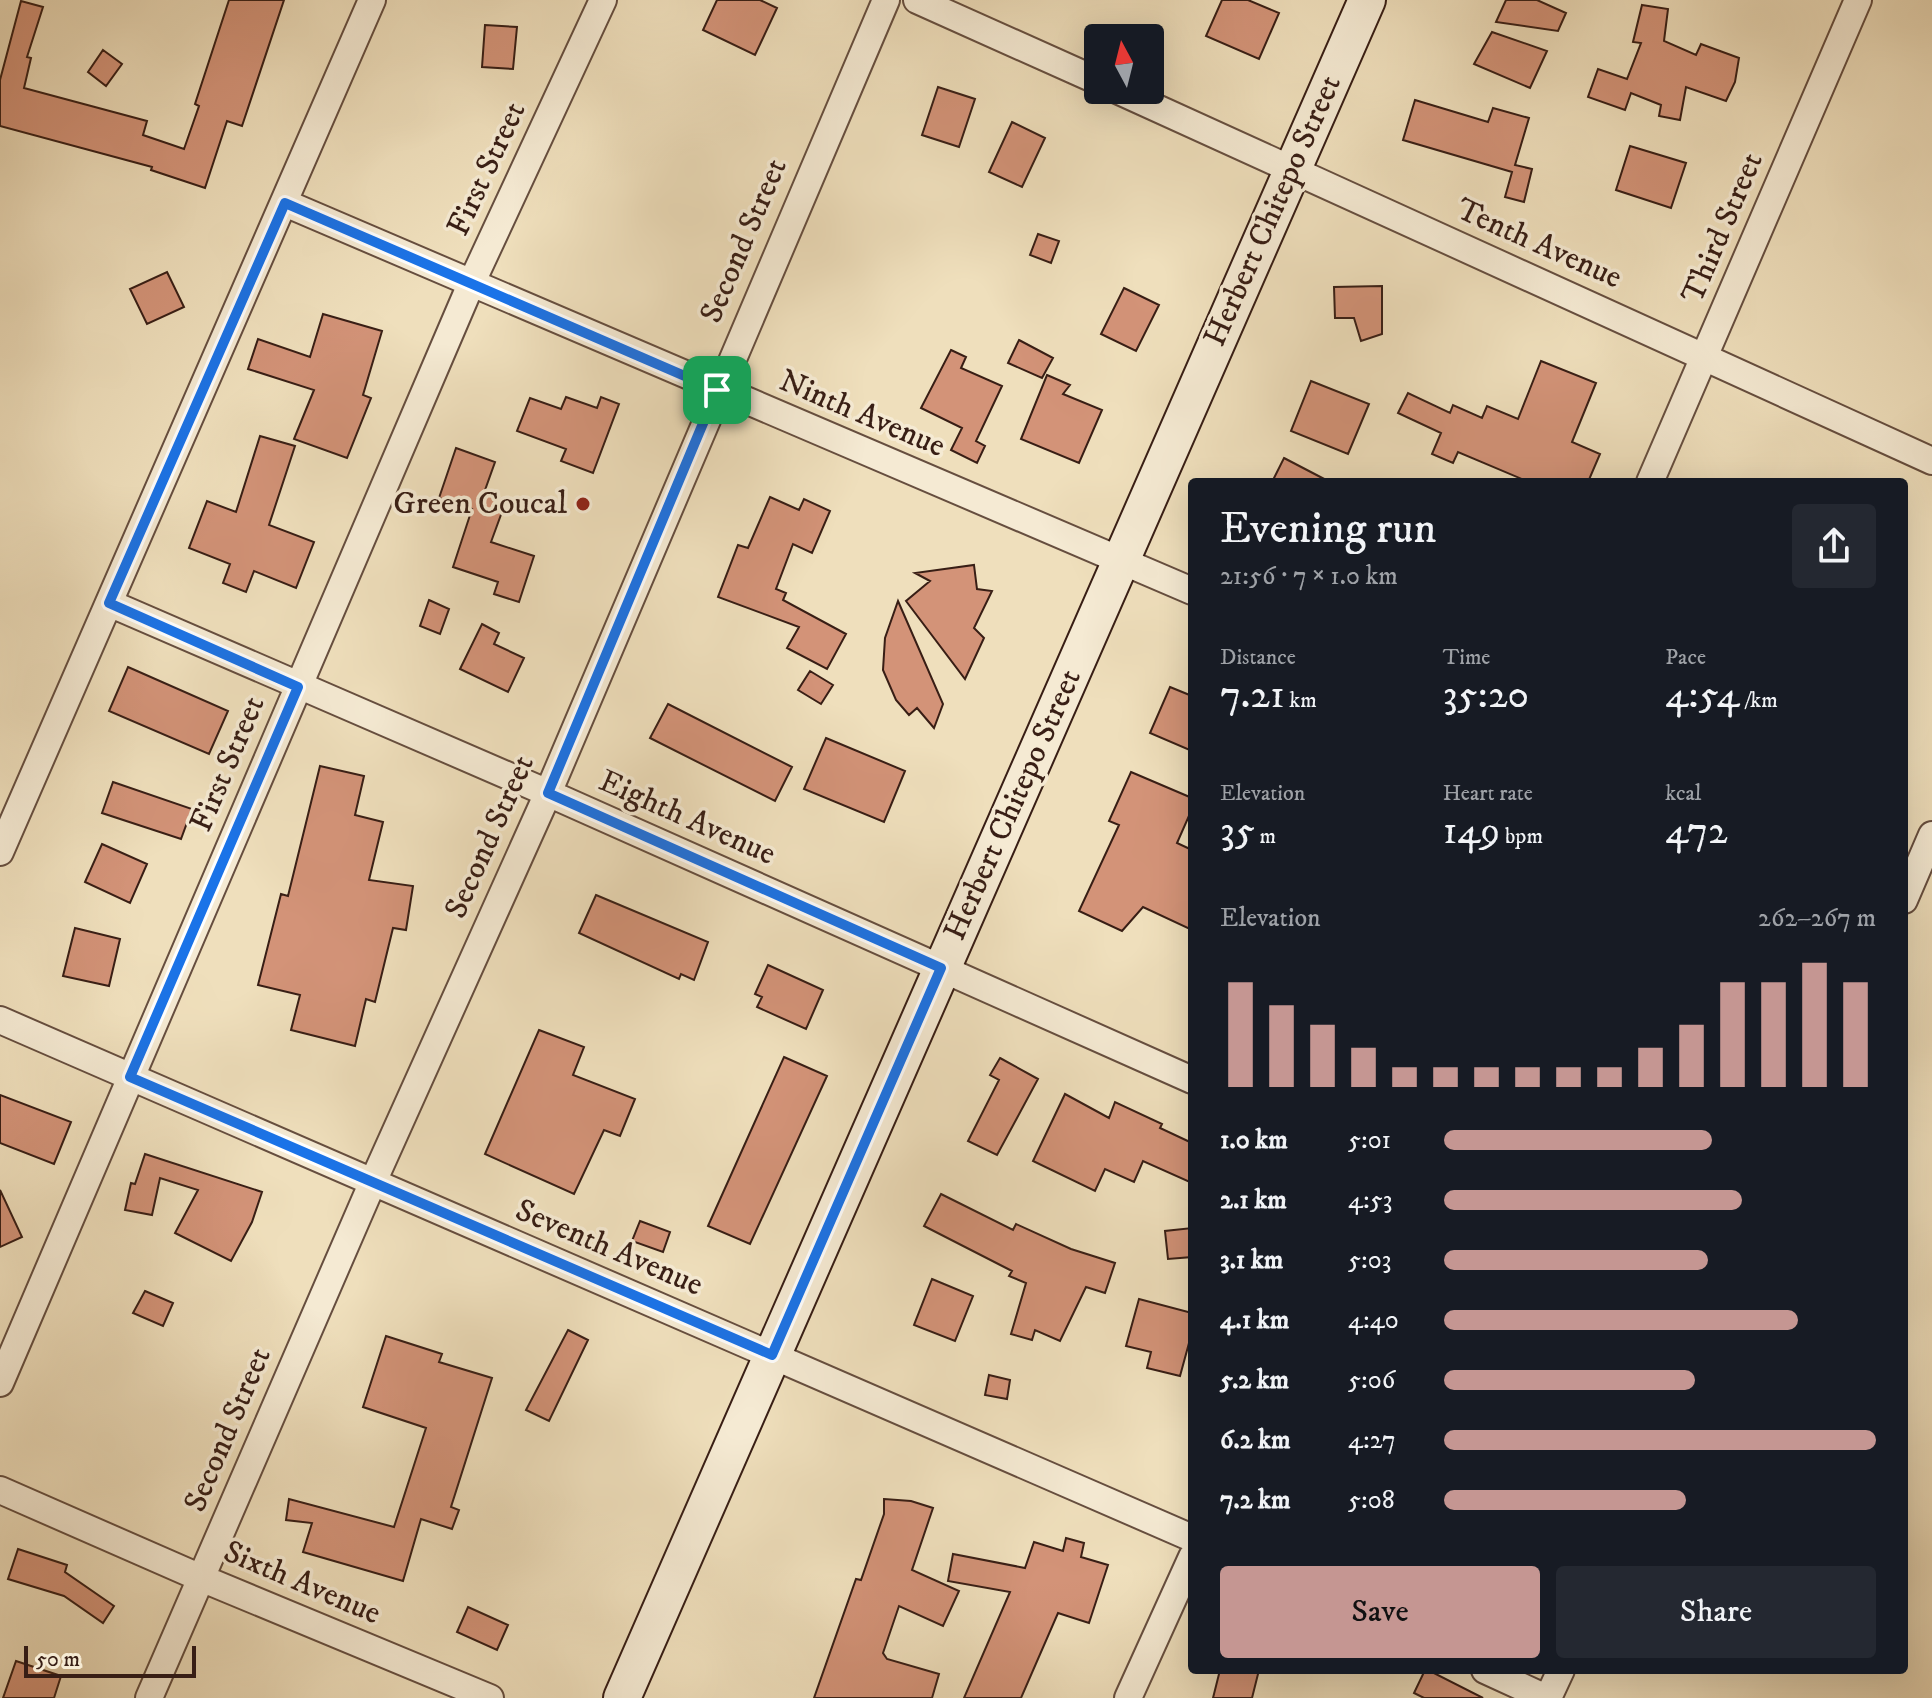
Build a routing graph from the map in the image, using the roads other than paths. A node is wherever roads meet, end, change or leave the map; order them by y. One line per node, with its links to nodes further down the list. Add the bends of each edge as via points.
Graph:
1 (372, 0): 10 (street)
2 (603, 0): 11 (street, First Street)
3 (886, 0): 13 (street, Second Street)
4 (917, 0): 7 (street)
5 (1367, 0): 9 (main road, Herbert Chitepo Street)
6 (1858, 0): 12 (street, Third Street)
7 (1084, 75)
8 (1148, 104): 9 (street, Tenth Avenue)
9 (1292, 168): 12 (street, Tenth Avenue); 16 (main road, Herbert Chitepo Street)
10 (285, 203): 11 (street, Ninth Avenue); 18 (street)
11 (471, 284): 13 (street, Ninth Avenue); 19 (street, First Street)
12 (1704, 356): 14 (street, Tenth Avenue); 15 (street, Third Street)
13 (717, 390): 16 (street, Ninth Avenue); 20 (street, Second Street)
14 (1932, 461)
15 (1652, 478)
16 (1120, 560): 17 (street, Ninth Avenue); 24 (main road, Herbert Chitepo Street)
17 (1188, 589)
18 (109, 603): 19 (street, Eighth Avenue); 22 (street)
19 (298, 687): 20 (street, Eighth Avenue); 26 (street, First Street)
20 (548, 793): 24 (street, Eighth Avenue); 28 (street, Second Street)
21 (1932, 835): 23 (street)
22 (0, 852)
23 (1908, 891)
24 (941, 968): 27 (street, Eighth Avenue); 29 (main road, Herbert Chitepo Street)
25 (0, 1020): 26 (street, Seventh Avenue)
26 (130, 1077): 28 (street, Seventh Avenue); 30 (street, First Street)
27 (1188, 1078)
28 (372, 1184): 29 (street, Seventh Avenue); 34 (street, Second Street)
29 (772, 1355): 32 (street, Seventh Avenue); 39 (main road, Herbert Chitepo Street)
30 (0, 1383)
31 (0, 1490): 34 (street, Sixth Avenue)
32 (1188, 1536)
33 (1188, 1566): 40 (street)
34 (201, 1578): 37 (street, Second Street); 38 (street, Sixth Avenue)
35 (1494, 1674): 41 (street)
36 (1559, 1674): 41 (street)
37 (149, 1698)
38 (490, 1698)
39 (622, 1698)
40 (1128, 1698)
41 (1547, 1698)

